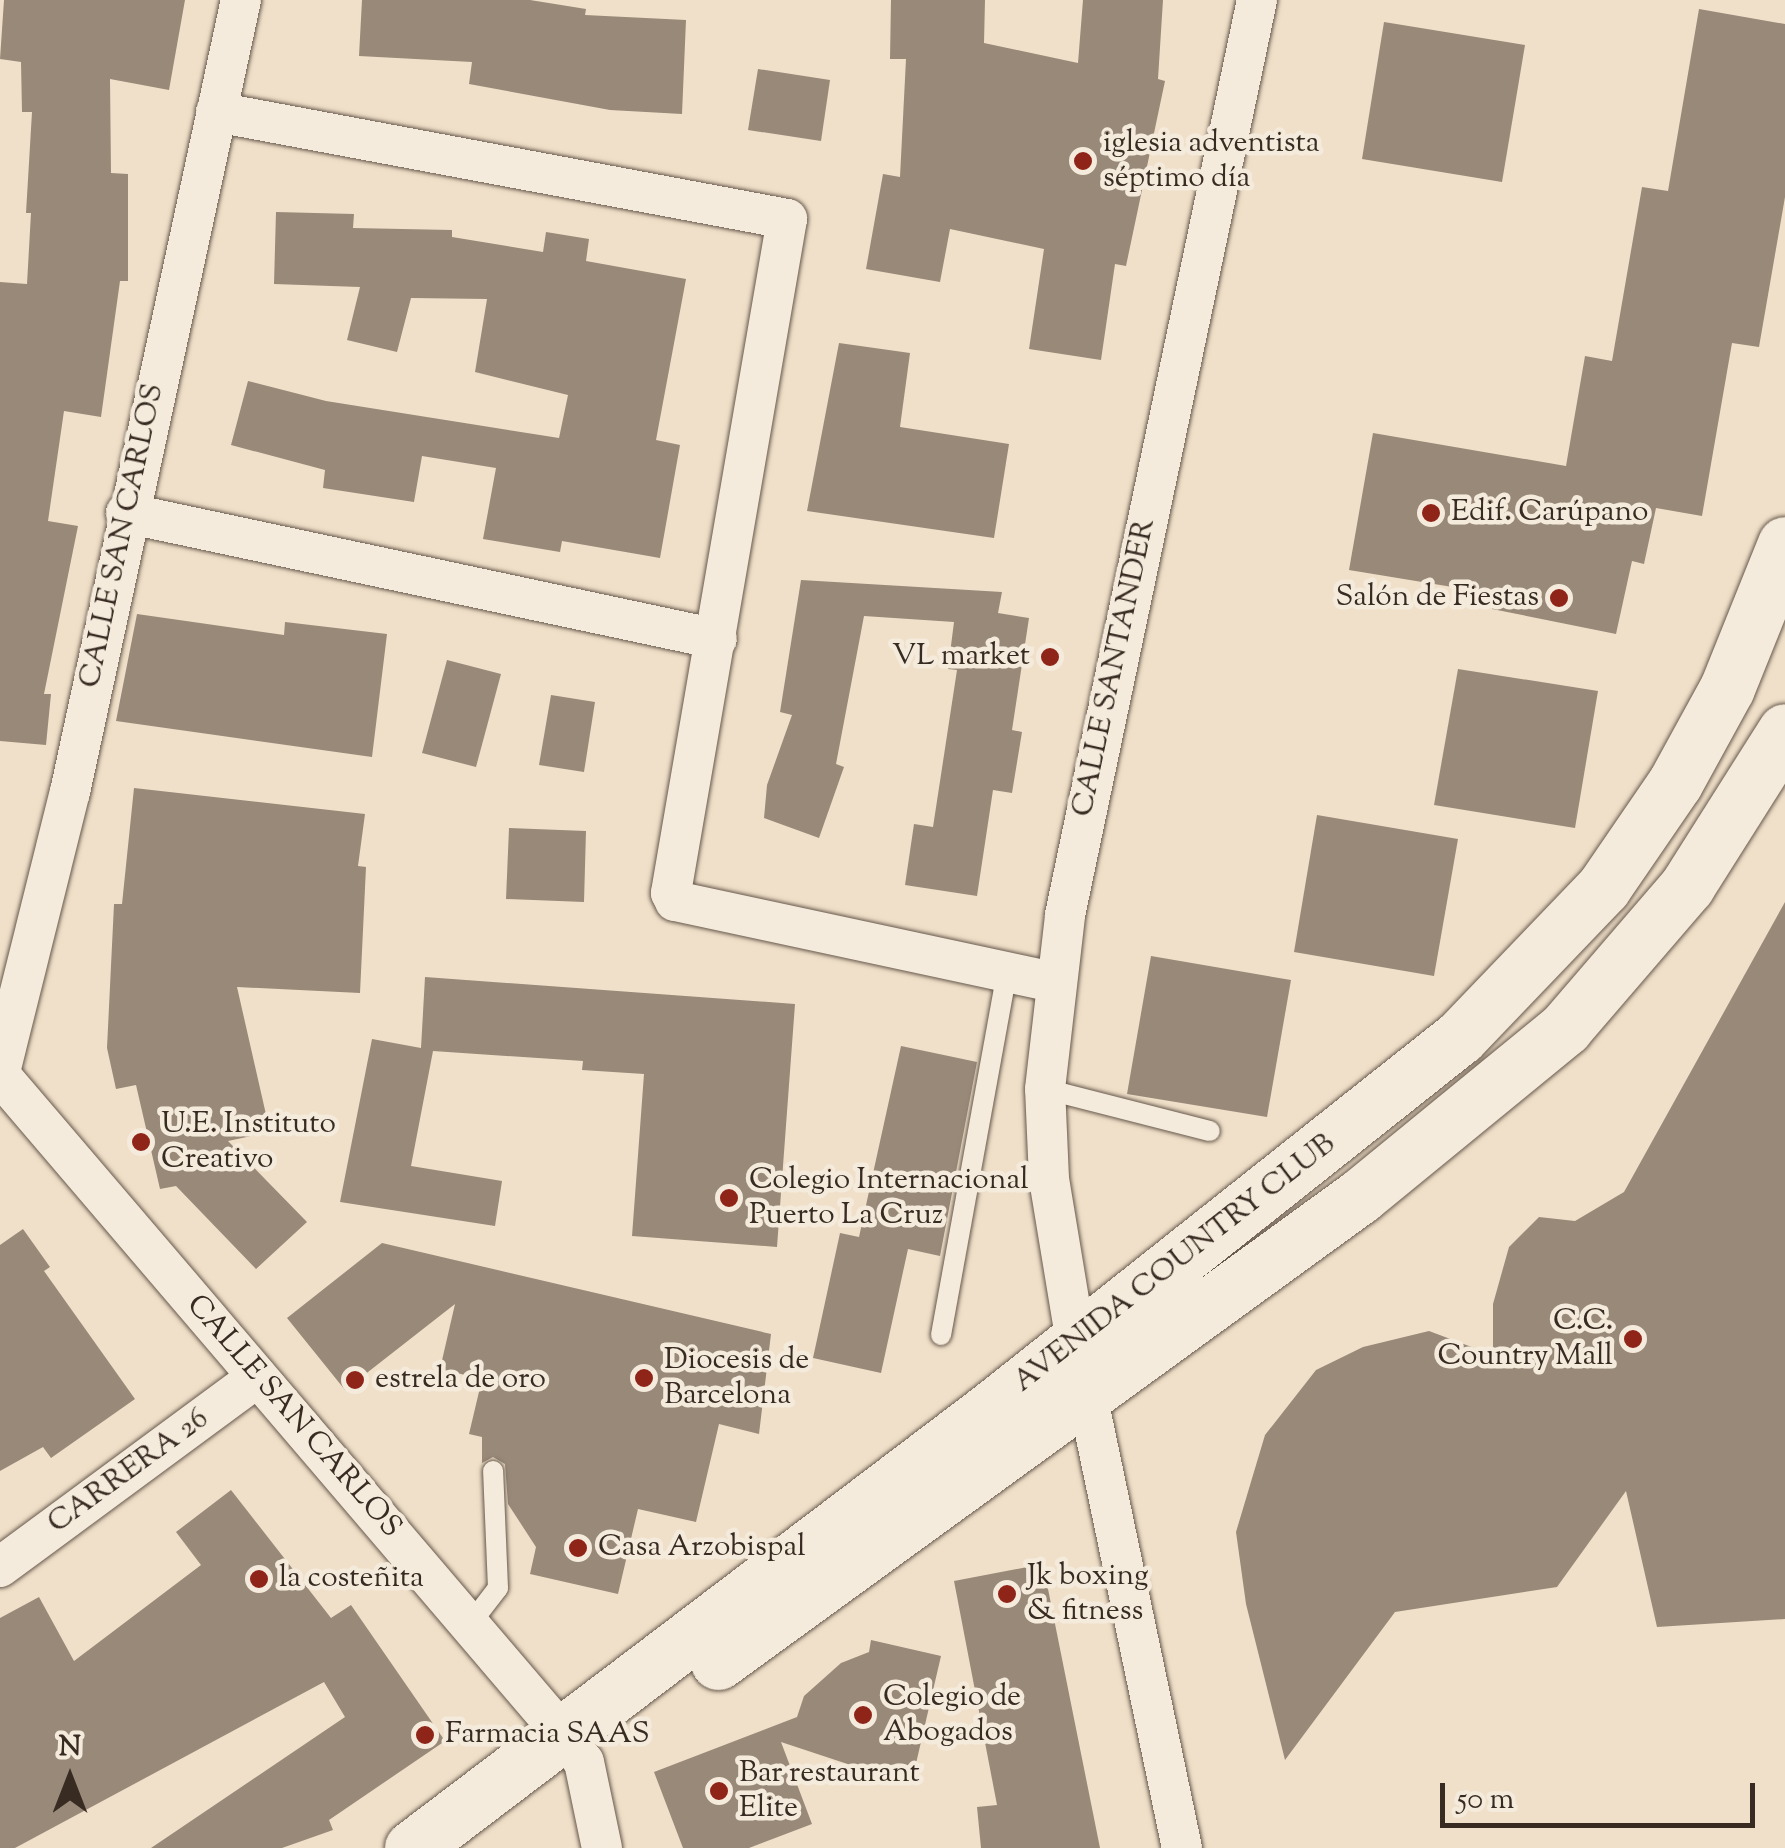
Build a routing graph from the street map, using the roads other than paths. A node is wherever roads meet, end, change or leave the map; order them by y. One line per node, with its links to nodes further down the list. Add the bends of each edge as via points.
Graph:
1 (241, 0): 3 (street, CALLE SAN CARLOS)
2 (1257, 0): 9 (street, CALLE SANTANDER)
3 (216, 112): 4 (street, CALLE SAN CARLOS); 6 (street, via 787,219)
4 (126, 513): 6 (street); 10 (street, CALLE SAN CARLOS, via 70,792)
5 (1785, 544): 14 (street, AVENIDA COUNTRY CLUB, via 1727,688 1675,782 1603,888 1460,1037)
6 (718, 638): 8 (street, via 670,893 675,901)
7 (1785, 731): 14 (street, AVENIDA COUNTRY CLUB, via 1687,886 1565,1028 1360,1196)
8 (1007, 972): 9 (street); 13 (lane)
9 (1054, 982): 11 (street, CALLE SANTANDER)
10 (0, 1073): 15 (street, CALLE SAN CARLOS)
11 (1046, 1089): 12 (lane); 14 (street, CALLE SANTANDER, via 1049,1179)
12 (1210, 1131)
13 (941, 1335)
14 (1081, 1366): 19 (street, AVENIDA COUNTRY CLUB); 23 (street, CALLE SANTANDER)
15 (258, 1377): 17 (street, CARRERA 26); 18 (street, CALLE SAN CARLOS)
16 (494, 1471): 18 (lane, via 498,1588)
17 (0, 1567)
18 (471, 1624): 19 (street, CALLE SAN CARLOS)
19 (573, 1748): 20 (street, AVENIDA COUNTRY CLUB); 21 (street, AVENIDA COUNTRY CLUB); 22 (street)
20 (412, 1848)
21 (472, 1848)
22 (602, 1848)
23 (1182, 1848)

